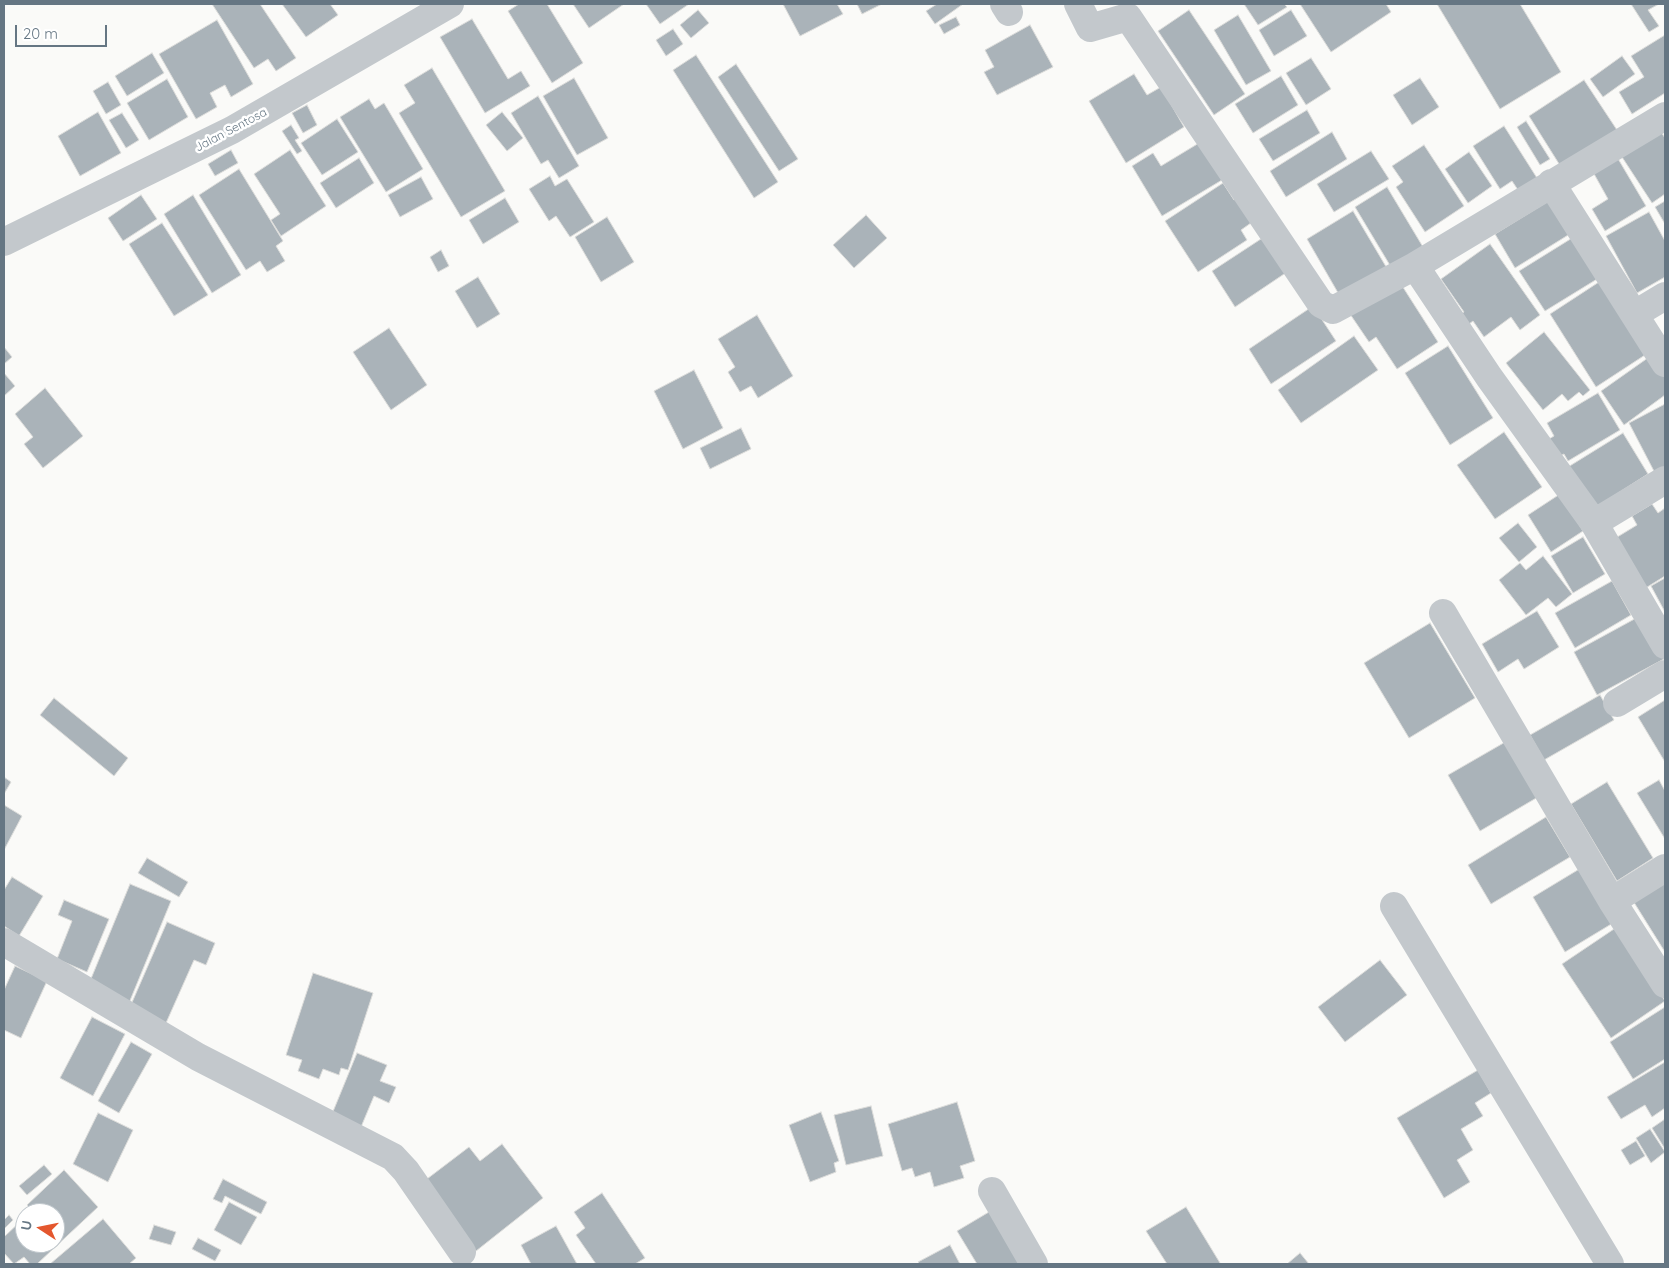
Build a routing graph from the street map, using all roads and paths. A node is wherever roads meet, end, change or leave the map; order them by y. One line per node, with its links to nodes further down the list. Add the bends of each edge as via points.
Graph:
1 (450, 4): 5 (street, Jalan Sentosa, via 232,130)
2 (1078, 4): 6 (street, via 1090,28 1128,17 1322,304 1333,310)
3 (1665, 116): 4 (street)
4 (1551, 183): 6 (street); 8 (street)
5 (4, 242)
6 (1415, 266): 11 (street, via 1488,376)
7 (1665, 296): 8 (street)
8 (1635, 314): 9 (street)
9 (1665, 363)
10 (1665, 480): 11 (street)
11 (1594, 523): 13 (street)
12 (1443, 613): 17 (street)
13 (1665, 645)
14 (1665, 674): 15 (street)
15 (1617, 703)
16 (1665, 868): 17 (street)
17 (1612, 901): 20 (street)
18 (1394, 906): 24 (street)
19 (4, 942): 22 (street, via 198,1056 393,1157)
20 (1665, 984)
21 (992, 1191): 23 (street)
22 (462, 1252)
23 (1034, 1264)
24 (1610, 1264)

